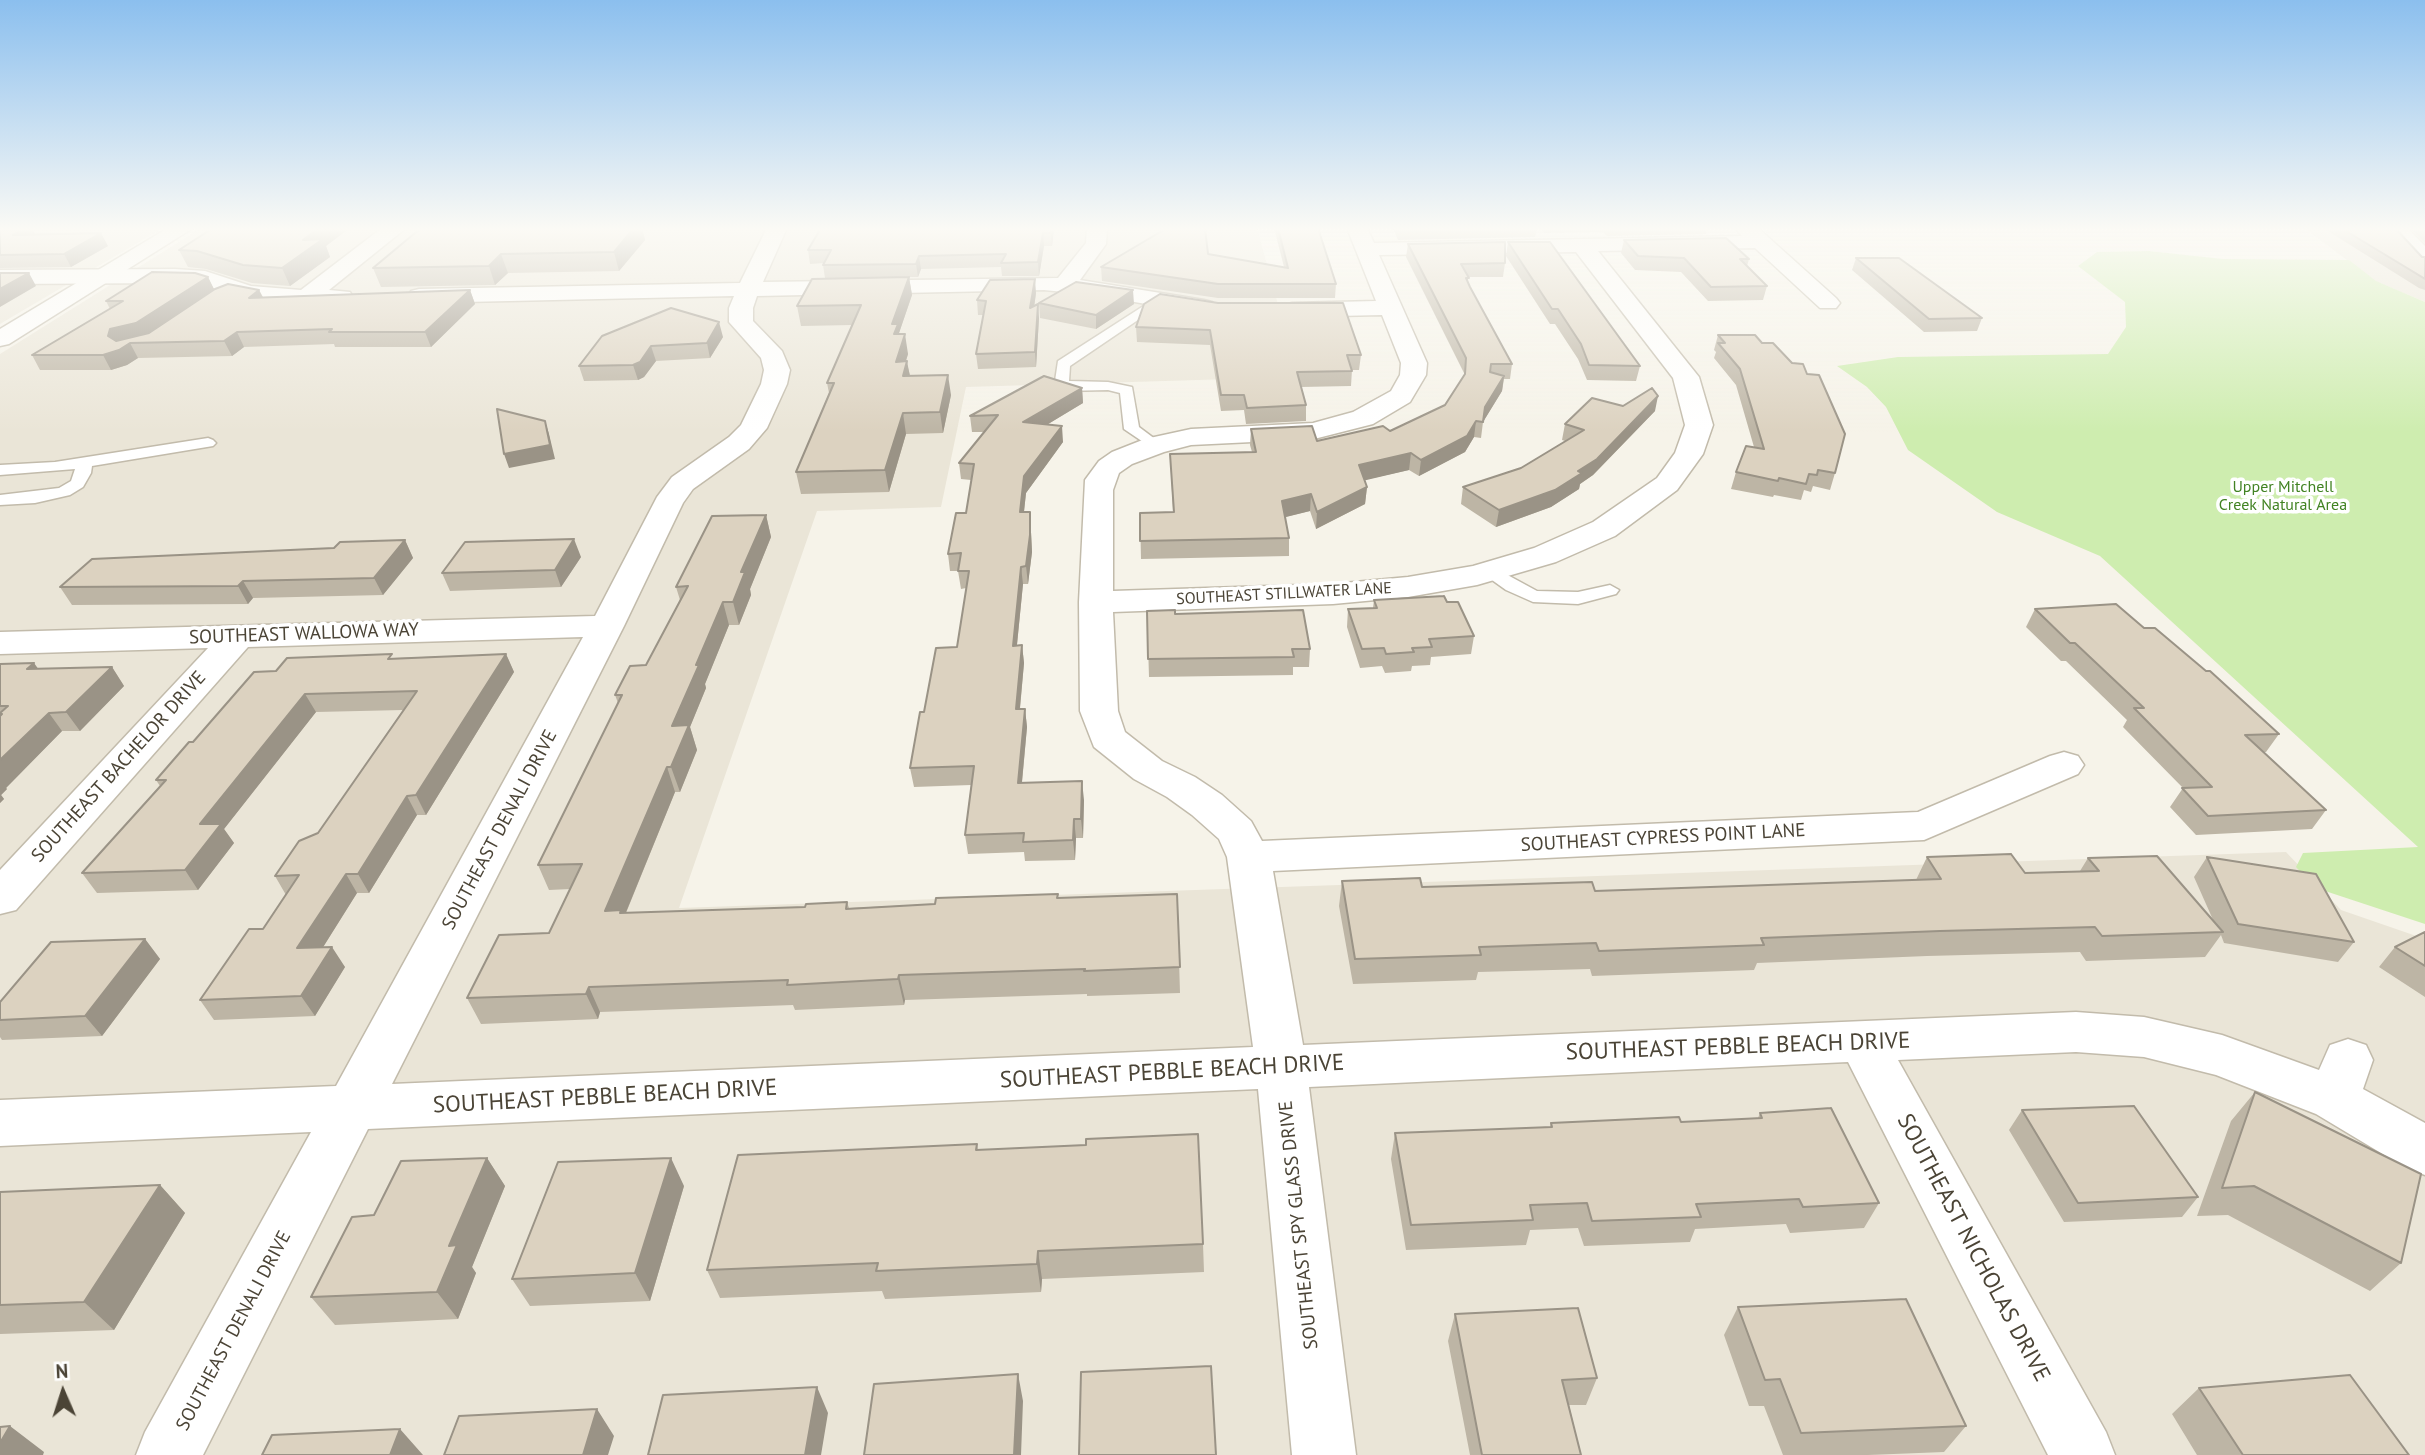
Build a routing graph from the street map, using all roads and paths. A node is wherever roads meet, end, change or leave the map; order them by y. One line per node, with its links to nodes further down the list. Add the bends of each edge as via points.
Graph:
1 (71, 296): 19 (street)
2 (222, 296): 13 (lane)
3 (272, 296): 11 (street)
4 (393, 296): 5 (street)
5 (399, 296)
6 (745, 296): 28 (street, SOUTHEAST DENALI DRIVE, via 741,322 773,356 774,384 753,428 682,483 668,503)
7 (1135, 296): 14 (street)
8 (1386, 296): 16 (street, SOUTHEAST SPY GLASS DRIVE)
9 (1621, 296): 25 (street, SOUTHEAST STILLWATER LANE, via 1686,377 1699,425 1689,454 1667,484 1604,529 1545,555)
10 (1820, 296): 15 (street)
11 (306, 297): 12 (street)
12 (365, 297)
13 (217, 298)
14 (1159, 300): 17 (street); 21 (lane, via 1063,364 1062,381 1063,387 1126,390 1132,429)
15 (1828, 303)
16 (1391, 308): 18 (street); 21 (street, SOUTHEAST SPY GLASS DRIVE, via 1414,363 1413,375 1401,396 1382,409 1314,431 1191,437)
17 (1228, 309)
18 (1276, 309)
19 (0, 339)
20 (208, 443): 22 (lane)
21 (1155, 445): 27 (street, SOUTHEAST SPY GLASS DRIVE, via 1122,458 1100,480)
22 (84, 461): 23 (lane); 24 (lane, via 77,484 64,492)
23 (0, 470)
24 (0, 500)
25 (1491, 571): 26 (lane, via 1532,596 1555,600); 27 (street, SOUTHEAST STILLWATER LANE, via 1408,587 1333,594)
26 (1610, 590)
27 (1096, 602): 32 (street, SOUTHEAST SPY GLASS DRIVE, via 1099,711 1108,738 1147,770 1207,805 1236,831)
28 (607, 626): 29 (street, SOUTHEAST WALLOWA WAY); 36 (street, SOUTHEAST DENALI DRIVE)
29 (238, 636): 30 (street, SOUTHEAST WALLOWA WAY); 33 (street, SOUTHEAST BACHELOR DRIVE)
30 (0, 643)
31 (2064, 765): 32 (street, SOUTHEAST CYPRESS POINT LANE, via 1924,826)
32 (1249, 857): 35 (street, SOUTHEAST SPY GLASS DRIVE)
33 (0, 898)
34 (1863, 1041): 35 (street, SOUTHEAST PEBBLE BEACH DRIVE); 38 (street, SOUTHEAST PEBBLE BEACH DRIVE, via 2076,1032 2144,1037 2341,1079); 41 (street, SOUTHEAST NICHOLAS DRIVE)
35 (1281, 1067): 36 (street, SOUTHEAST PEBBLE BEACH DRIVE); 40 (street, SOUTHEAST SPY GLASS DRIVE)
36 (353, 1108): 37 (street, SOUTHEAST PEBBLE BEACH DRIVE); 39 (street, SOUTHEAST DENALI DRIVE)
37 (0, 1123)
38 (2425, 1151)
39 (168, 1455)
40 (1324, 1455)
41 (2083, 1455)

